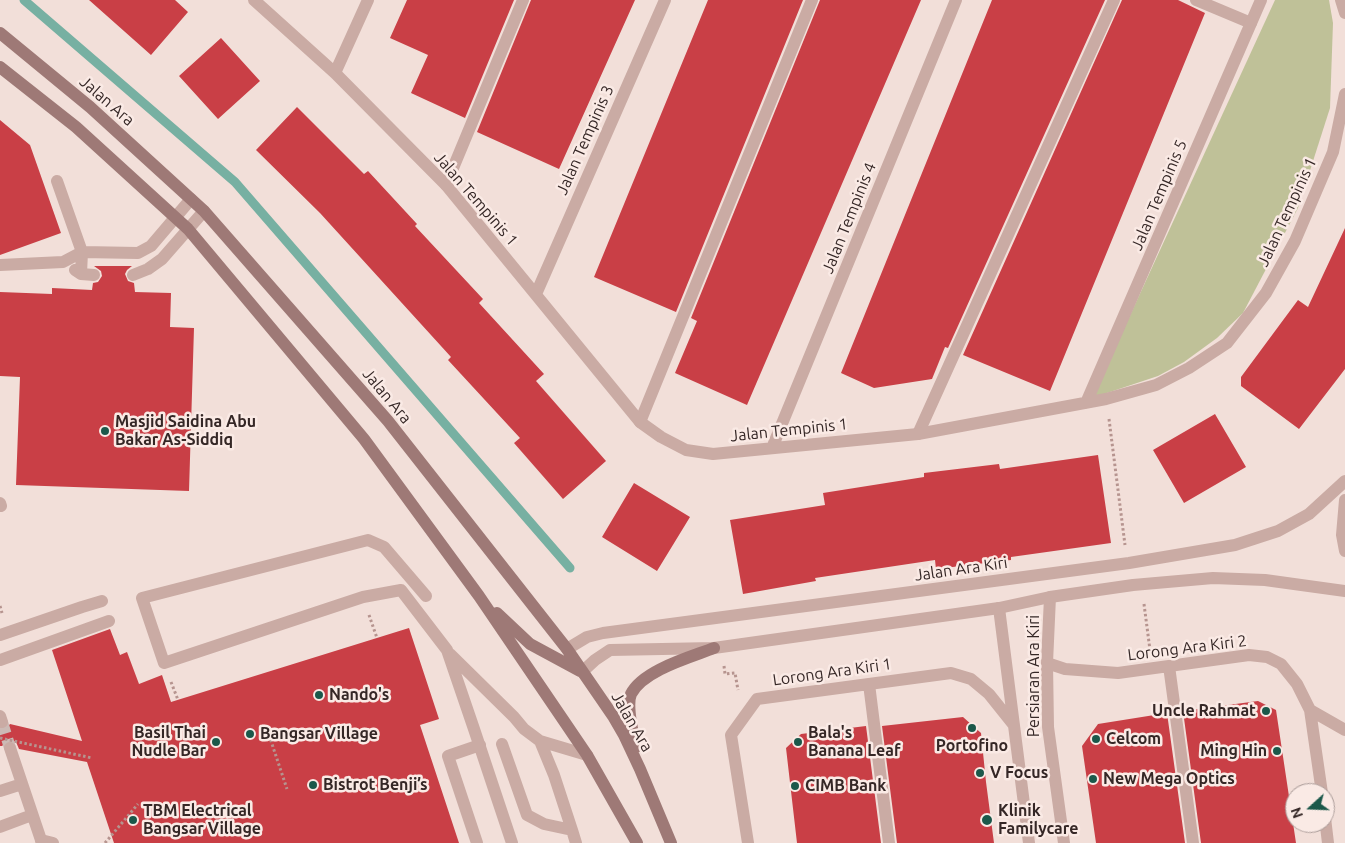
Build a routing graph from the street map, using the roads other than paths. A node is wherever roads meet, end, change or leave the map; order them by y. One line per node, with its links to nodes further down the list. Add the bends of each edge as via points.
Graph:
1 (254, 0): 15 (street, Jalan Tempinis 1)
2 (368, 0): 15 (street)
3 (523, 0): 18 (street)
4 (664, 0): 27 (street, Jalan Tempinis 3)
5 (812, 0): 29 (street)
6 (956, 0): 31 (street, Jalan Tempinis 4)
7 (1114, 0): 30 (street)
8 (1196, 0): 12 (street)
9 (1261, 0): 12 (street, Jalan Tempinis 5)
10 (1341, 0): 11 (street)
11 (1345, 13)
12 (1251, 23): 28 (street, Jalan Tempinis 5)
13 (0, 33): 19 (street, Jalan Ara, via 90,107)
14 (0, 68): 21 (street, via 76,127)
15 (335, 74): 18 (street, Jalan Tempinis 1)
16 (1345, 94): 28 (street, Jalan Tempinis 1, via 1332,152 1295,241 1266,293 1227,343 1190,368 1156,385)
17 (57, 181): 23 (street)
18 (446, 184): 27 (street, Jalan Tempinis 1)
19 (191, 199): 20 (street, Jalan Ara); 21 (street)
20 (204, 211): 22 (street); 44 (street, Jalan Ara, via 388,421)
21 (175, 218): 22 (street); 23 (street, via 151,246 138,253)
22 (188, 229): 26 (street, via 162,258); 37 (street, via 364,439)
23 (82, 252): 24 (street); 24 (street, via 87,275)
24 (62, 262): 25 (street)
25 (0, 265)
26 (133, 275)
27 (536, 294): 29 (street, Jalan Tempinis 1)
28 (1086, 403): 30 (street, Jalan Tempinis 1)
29 (640, 422): 31 (street, Jalan Tempinis 1, via 686,450 713,454)
30 (918, 434): 31 (street, Jalan Tempinis 1)
31 (772, 448)
32 (1345, 481): 44 (street, Jalan Ara Kiri, via 1309,514 1278,530 1235,545 1129,563 603,633 587,637)
33 (1345, 500): 34 (street, via 1342,535)
34 (1345, 551)
35 (1345, 591): 38 (street, via 1265,580 1214,578 1133,585)
36 (426, 596): 45 (street, via 384,547 368,540 142,598 164,663 364,597 401,590)
37 (479, 596): 49 (street, via 530,644); 58 (street)
38 (1050, 598): 40 (street); 47 (street, Persiaran Ara Kiri)
39 (102, 601): 42 (street)
40 (999, 608): 43 (street); 52 (street, Persiaran Ara Kiri)
41 (109, 621): 46 (street)
42 (0, 635)
43 (714, 648): 49 (street, via 610,650); 59 (street, via 654,672 630,695 630,716)
44 (567, 649): 49 (street, Jalan Ara)
45 (447, 650): 54 (street, via 524,729); 56 (street)
46 (0, 660)
47 (1047, 663): 48 (street, Lorong Ara Kiri 2, via 1065,669 1118,673); 75 (street, Persiaran Ara Kiri, via 1048,727)
48 (1169, 666): 51 (street, Lorong Ara Kiri 2, via 1249,655 1266,657 1281,664 1297,684); 76 (street)
49 (582, 672): 59 (street, Jalan Ara, via 624,735)
50 (869, 684): 52 (street, Lorong Ara Kiri 1, via 951,673 971,679 989,694); 72 (street, Lorong Ara Kiri 1, via 757,699 731,735); 73 (street)
51 (1310, 710): 53 (street); 60 (street, Lorong Ara Kiri 2)
52 (1014, 724): 74 (street, Persiaran Ara Kiri)
53 (1345, 730)
54 (540, 741): 58 (street); 65 (street)
55 (502, 744): 65 (street, via 527,815 544,824)
56 (480, 745): 67 (street, via 448,756); 68 (street)
57 (10, 748): 61 (street)
58 (587, 755): 70 (street)
59 (640, 769): 71 (street, Jalan Ara)
60 (1321, 783)
61 (22, 784): 62 (street); 63 (street)
62 (0, 791)
63 (32, 815): 64 (street); 66 (street)
64 (0, 827)
65 (572, 830): 69 (street)
66 (45, 842)
67 (477, 843)
68 (512, 843)
69 (576, 843)
70 (636, 843)
71 (671, 843)
72 (748, 843)
73 (889, 843)
74 (1029, 843)
75 (1064, 843)
76 (1193, 843)

